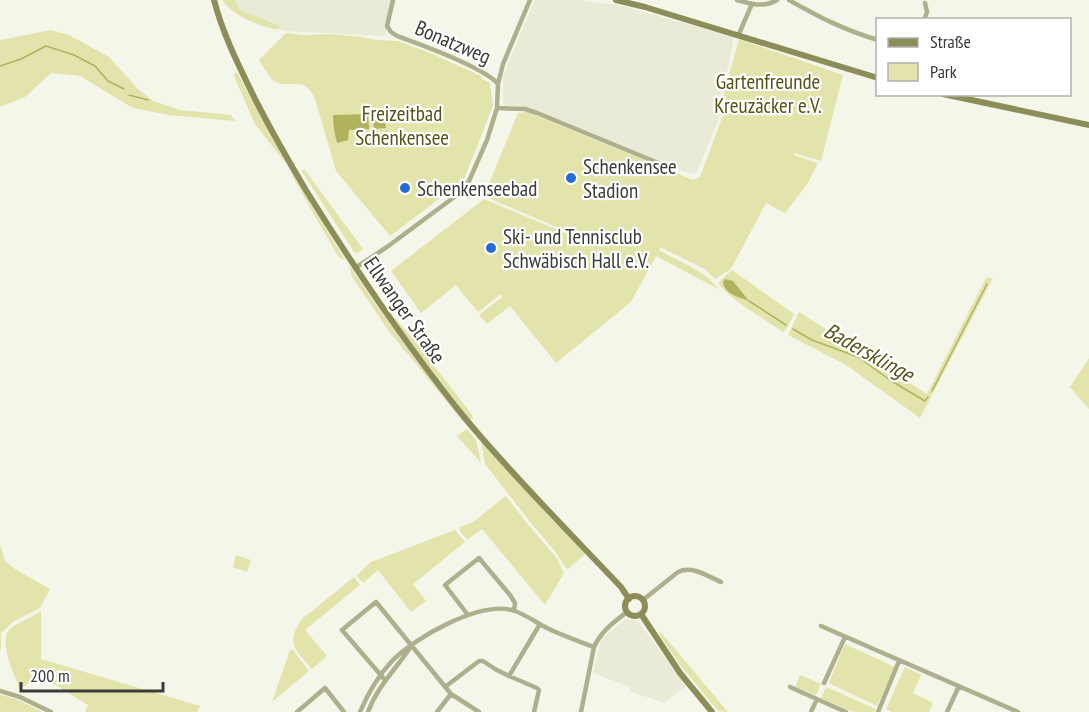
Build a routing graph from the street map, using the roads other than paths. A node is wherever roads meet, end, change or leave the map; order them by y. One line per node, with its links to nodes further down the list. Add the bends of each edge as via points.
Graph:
1 (214, 0): 19 (main road, Ellwanger Straße, via 224,32 267,123)
2 (393, 0): 14 (street, Bonatzweg, via 387,26 391,32 462,62 494,78)
3 (530, 0): 14 (street)
4 (616, 0): 11 (main road)
5 (737, 0): 9 (street)
6 (777, 0): 9 (street, via 771,4)
7 (789, 0): 12 (street, via 831,23)
8 (924, 1): 10 (street)
9 (752, 4): 11 (street)
10 (925, 18)
11 (738, 36): 13 (main road)
12 (876, 39)
13 (876, 77)
14 (498, 84): 16 (street)
15 (951, 96): 17 (main road)
16 (497, 108): 18 (street, via 531,111); 19 (street, via 465,187)
17 (1089, 125)
18 (668, 167)
19 (355, 268): 21 (main road, Ellwanger Straße, via 469,423)
20 (721, 582): 22 (street, via 683,569)
21 (629, 598): 22 (main road); 24 (main road)
22 (643, 600): 25 (main road)
23 (514, 610): 26 (street, via 491,609); 26 (street, via 510,595 479,558 445,585); 27 (street)
24 (627, 612): 25 (main road); 31 (street, via 603,632)
25 (641, 614): 53 (main road, via 680,673)
26 (468, 615): 30 (street)
27 (540, 624): 31 (street); 34 (street)
28 (821, 626): 29 (street)
29 (844, 637): 32 (street); 36 (street)
30 (411, 646): 33 (street); 33 (street, via 376,602 342,630); 35 (street); 38 (street)
31 (594, 646): 52 (street)
32 (899, 661): 37 (street); 56 (street)
33 (380, 675): 35 (street); 47 (street)
34 (509, 676): 38 (street, via 479,660); 51 (street, via 539,690)
35 (385, 680): 48 (street)
36 (824, 683)
37 (959, 686): 43 (street); 57 (street)
38 (445, 687): 41 (street)
39 (790, 687): 42 (street)
40 (0, 691): 44 (street)
41 (451, 694): 49 (street); 50 (street)
42 (817, 699): 54 (street); 55 (street)
43 (1015, 711)
44 (51, 712)
45 (297, 712): 46 (street, via 325,688)
46 (344, 712)
47 (360, 712)
48 (368, 712)
49 (437, 712)
50 (479, 712)
51 (534, 712)
52 (581, 712)
53 (712, 712)
54 (811, 712)
55 (846, 712)
56 (878, 712)
57 (946, 712)

